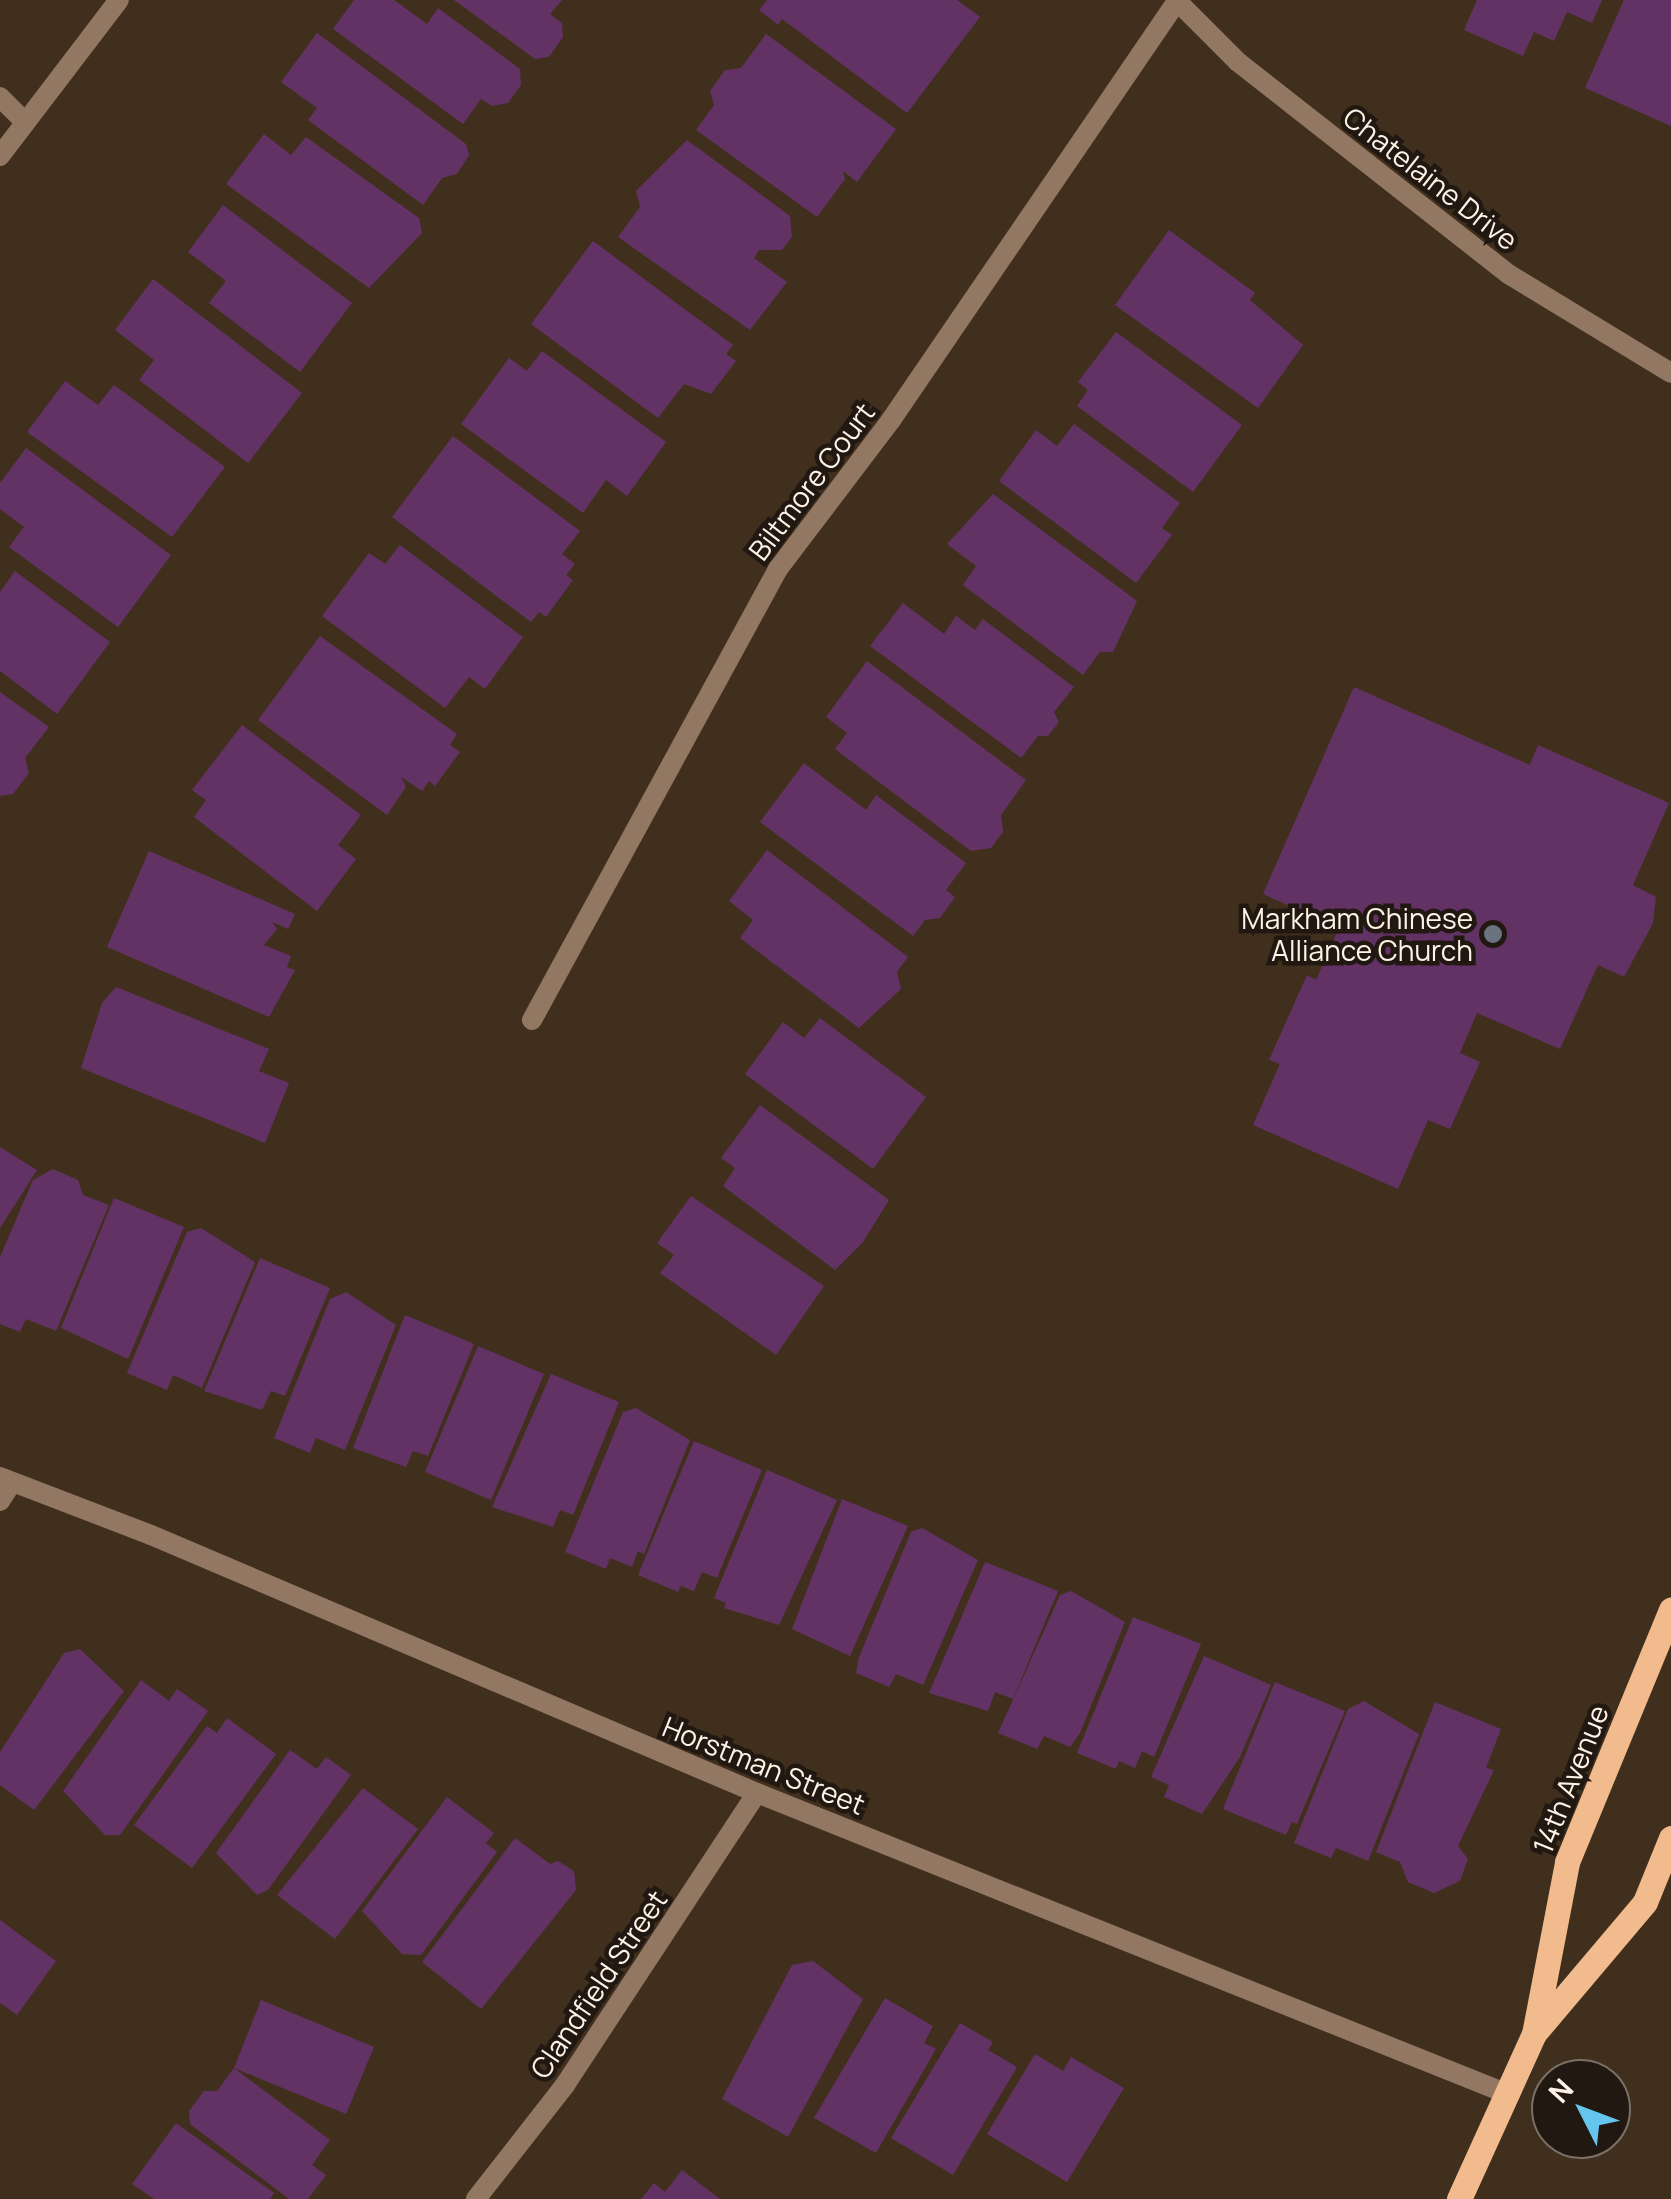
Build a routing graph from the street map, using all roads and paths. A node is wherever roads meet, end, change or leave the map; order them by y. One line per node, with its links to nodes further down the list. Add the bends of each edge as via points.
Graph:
1 (118, 0): 4 (street)
2 (1176, 1): 6 (street, Chatelaine Drive, via 1238,62 1510,276); 7 (street, Biltmore Court, via 903,403 778,569)
3 (0, 97): 4 (street)
4 (25, 122): 5 (street)
5 (0, 156)
6 (1671, 373)
7 (532, 1020)
8 (4, 1487): 10 (street, Horstman Street, via 152,1535)
9 (1671, 1610): 12 (main road, 14th Avenue, via 1566,1862)
10 (757, 1793): 13 (street, Horstman Street); 14 (street, Clandfield Street, via 565,2084)
11 (1671, 1838): 12 (main road, 14th Avenue, via 1645,1902)
12 (1534, 2034): 13 (main road, 14th Avenue)
13 (1510, 2095): 15 (main road, 14th Avenue)
14 (476, 2199)
15 (1459, 2199)

